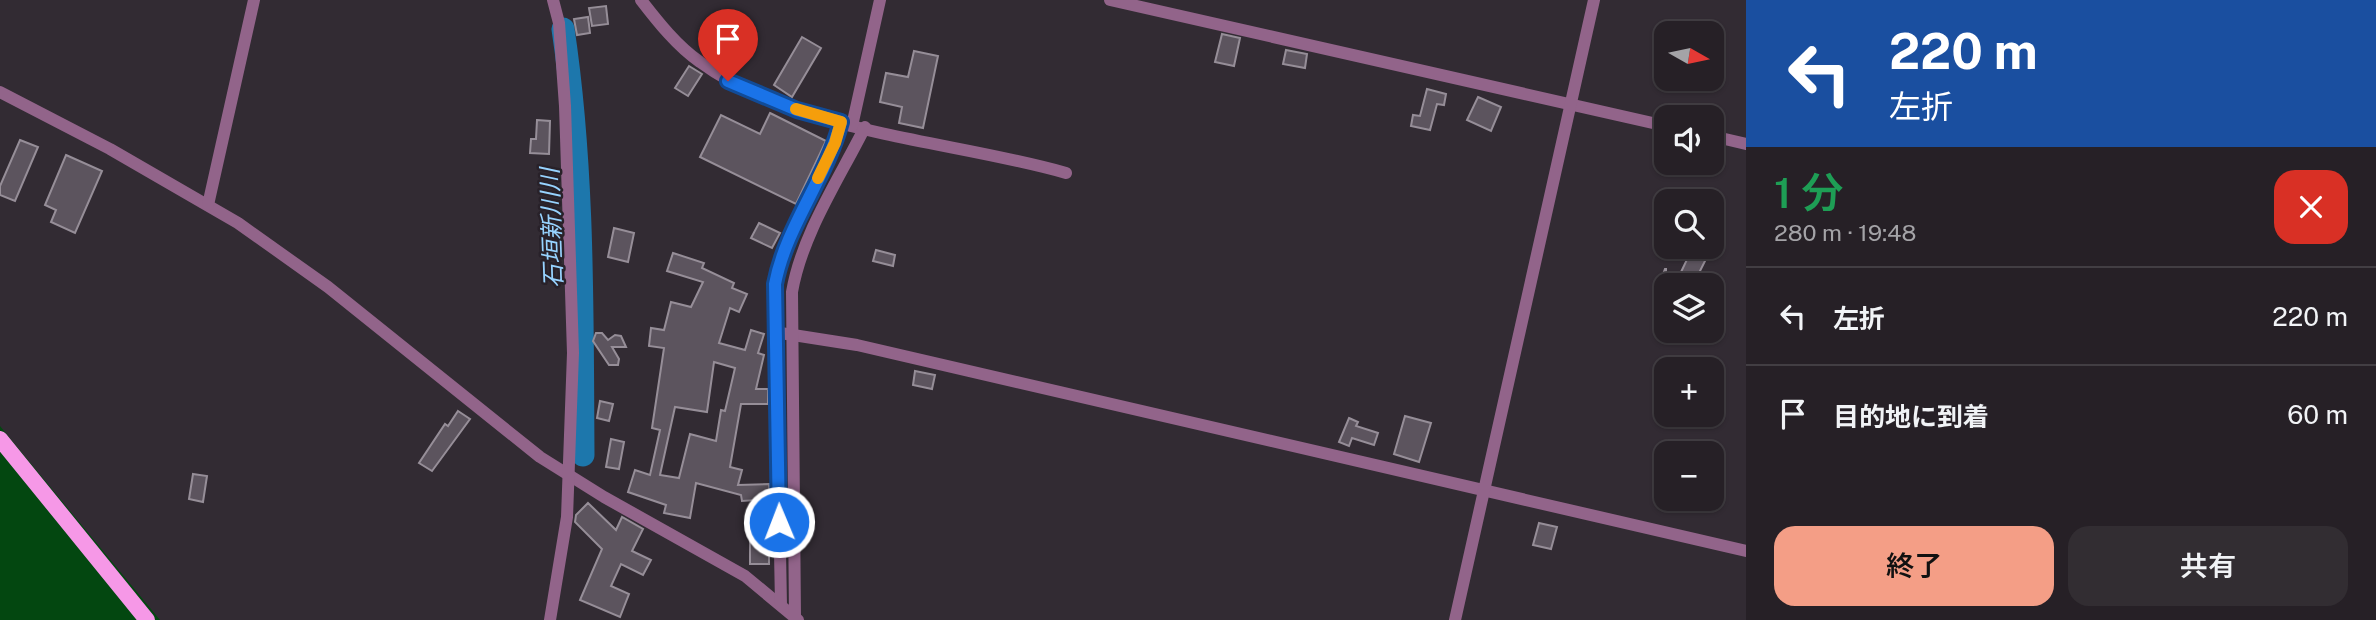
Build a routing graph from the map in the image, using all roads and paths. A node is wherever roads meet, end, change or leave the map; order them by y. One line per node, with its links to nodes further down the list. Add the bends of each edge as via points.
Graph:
1 (254, 0): 15 (street)
2 (554, 0): 19 (street, via 566,120 573,353)
3 (641, 0): 10 (street, via 698,60 728,81 797,110)
4 (880, 0): 10 (street)
5 (1110, 0): 8 (street)
6 (1594, 0): 8 (street)
7 (0, 92): 15 (street)
8 (1571, 104): 9 (street); 20 (street)
9 (1654, 123)
10 (846, 124): 11 (street); 16 (street, via 780,257)
11 (865, 127): 14 (street); 17 (street, via 796,269)
12 (1724, 139): 13 (street)
13 (1746, 144)
14 (1066, 173)
15 (208, 205): 19 (street, via 286,255 540,457)
16 (774, 332): 17 (street); 22 (street)
17 (792, 333): 20 (street); 23 (street)
18 (0, 439): 24 (main road)
19 (569, 475): 22 (street, via 745,576); 25 (street)
20 (1483, 492): 21 (street); 26 (street)
21 (1746, 551)
22 (780, 605): 23 (street)
23 (797, 618)
24 (147, 620)
25 (550, 620)
26 (1455, 620)

